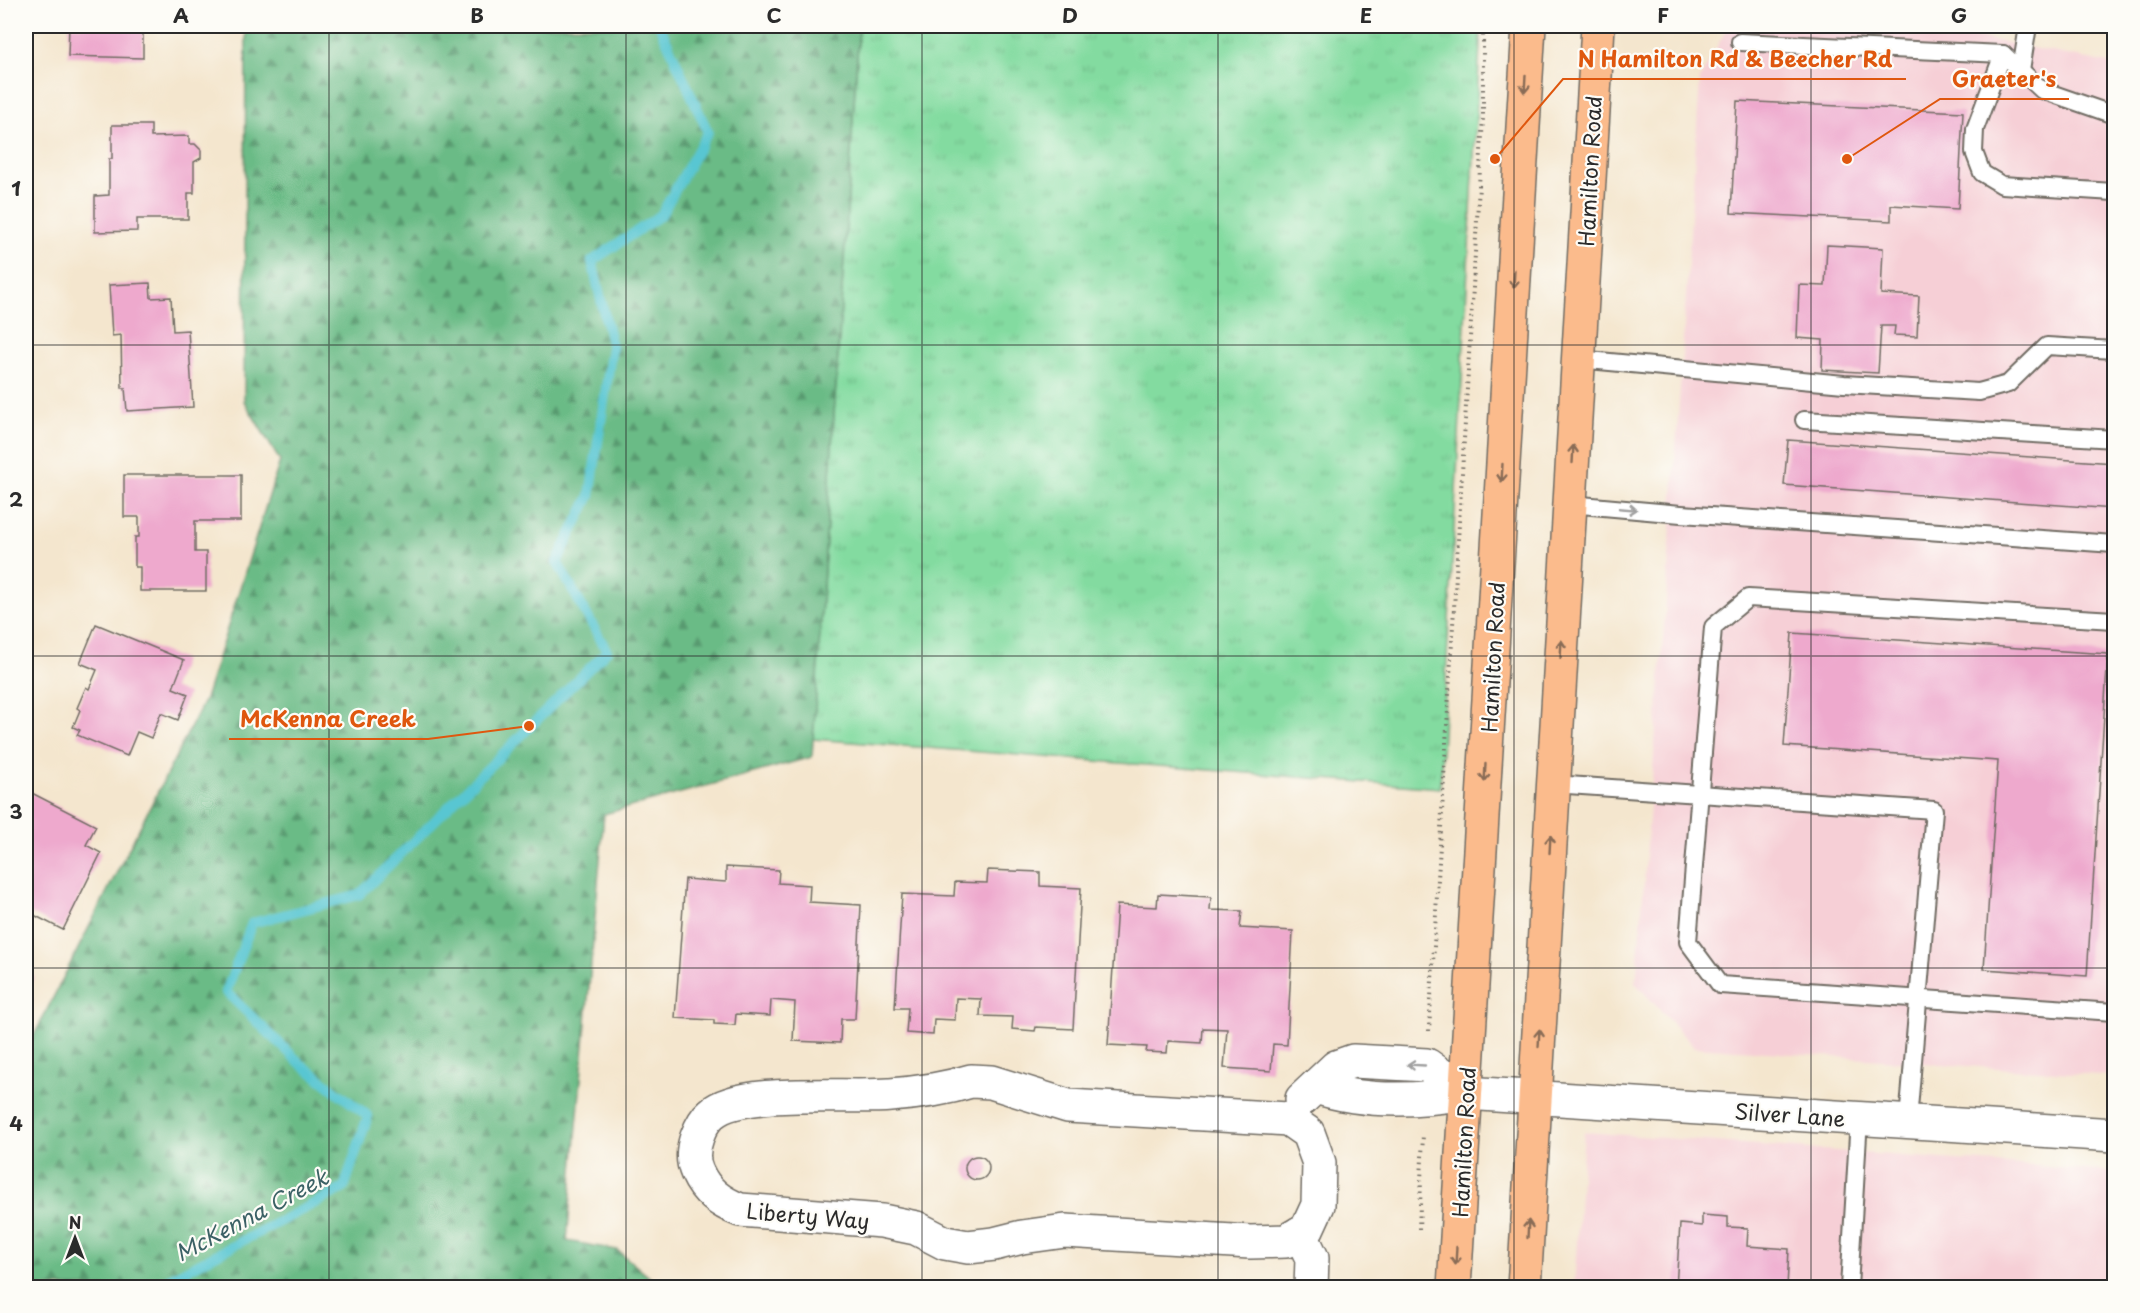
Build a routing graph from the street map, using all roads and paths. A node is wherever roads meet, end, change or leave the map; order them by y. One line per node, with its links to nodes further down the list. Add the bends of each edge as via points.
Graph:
1 (1483, 26): 21 (path, via 1483,118)
2 (1529, 26): 23 (main road, Hamilton Road, one-way to 23)
3 (1598, 26): 11 (main road, Hamilton Road)
4 (2028, 26): 7 (lane)
5 (1740, 42): 6 (lane)
6 (2003, 54): 7 (lane); 9 (lane, via 1975,129 1974,152 1982,173 2002,185)
7 (2021, 70): 8 (lane, via 2042,90)
8 (2115, 115)
9 (2115, 192)
10 (2115, 350): 11 (lane, via 2047,346 2008,384 1979,392 1844,384)
11 (1578, 359): 14 (main road, Hamilton Road, one-way to 11)
12 (1804, 420): 13 (lane)
13 (2115, 439)
14 (1570, 504): 15 (lane, one-way to 15); 17 (main road, Hamilton Road, one-way to 14)
15 (2115, 544)
16 (2115, 620): 18 (lane, via 1748,598 1713,627)
17 (1553, 784): 18 (lane); 24 (main road, Hamilton Road, one-way to 17)
18 (1700, 794): 19 (lane, via 1688,942 1720,985); 19 (lane, via 1934,810)
19 (1918, 1000): 20 (lane); 28 (lane)
20 (2115, 1012)
21 (1427, 1065): 22 (street, one-way to 22, via 1353,1061 1336,1066); 23 (street)
22 (1316, 1087): 25 (street, via 1340,1095); 27 (street, via 1296,1105)
23 (1466, 1093): 24 (street, Silver Lane); 25 (street); 33 (main road, Hamilton Road, one-way to 33)
24 (1535, 1097): 26 (street, Silver Lane); 34 (main road, Hamilton Road, one-way to 24)
25 (1426, 1100): 30 (path)
26 (1859, 1118): 28 (street, Silver Lane); 35 (lane)
27 (1288, 1119): 31 (street, via 1308,1133 1319,1163 1318,1205 1307,1229); 31 (street, Liberty Way, via 1068,1106 991,1083 971,1081 889,1095 759,1097 711,1113 693,1146 694,1167 703,1185 720,1202 740,1210 882,1221 916,1228 945,1244 994,1244 1065,1231 1250,1242 1286,1241)
28 (1908, 1121): 29 (street, Silver Lane)
29 (2115, 1135)
30 (1419, 1231)
31 (1300, 1233): 32 (street, via 1312,1258)
32 (1311, 1287)
33 (1454, 1287)
34 (1524, 1287)
35 (1849, 1287)

